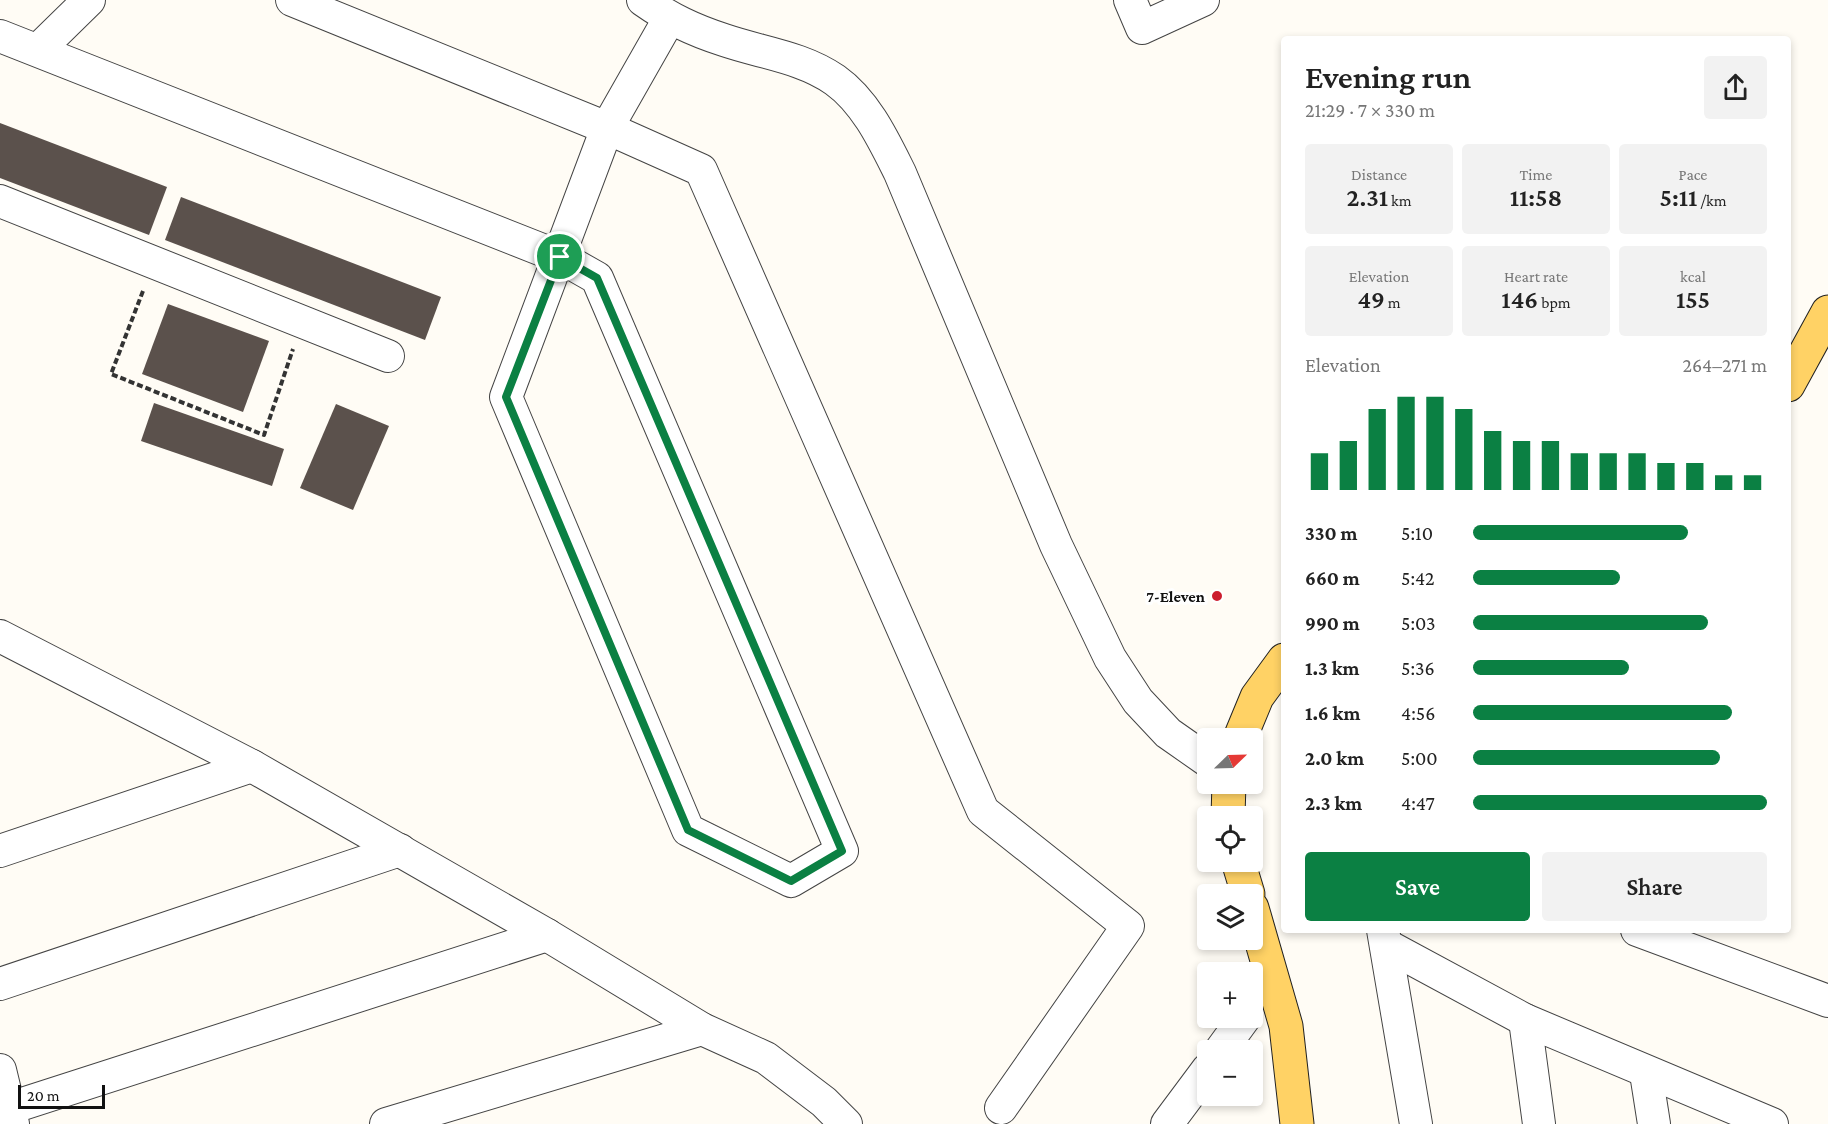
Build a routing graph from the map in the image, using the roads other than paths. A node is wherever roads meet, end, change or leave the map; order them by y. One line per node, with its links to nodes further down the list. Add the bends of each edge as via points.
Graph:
1 (88, 0): 8 (street)
2 (292, 0): 9 (street)
3 (643, 0): 6 (street)
4 (1130, 0): 5 (street, via 1142,28)
5 (1203, 0)
6 (669, 19): 9 (street); 18 (street, via 724,40 797,60 836,81 872,119 900,173 1056,545 1110,658 1138,701 1168,733)
7 (0, 36): 8 (street)
8 (38, 50): 11 (street)
9 (607, 128): 11 (street); 35 (street, via 701,170 983,811 1128,926)
10 (0, 201): 13 (street)
11 (560, 257): 11 (street, via 597,278 842,851 791,881 688,830 506,397)
12 (1828, 312): 14 (main road)
13 (388, 356)
14 (1791, 380)
15 (0, 636): 19 (street)
16 (1281, 664): 17 (main road, via 1257,697)
17 (1243, 728)
18 (1197, 753)
19 (252, 766): 20 (street); 21 (street)
20 (400, 850): 23 (street); 27 (street)
21 (0, 852)
22 (1644, 933): 29 (street)
23 (547, 936): 31 (street); 36 (street)
24 (1384, 938): 30 (street); 41 (street)
25 (1263, 948): 26 (main road)
26 (1272, 980): 28 (street); 40 (main road, via 1286,1026)
27 (0, 984)
28 (1263, 992)
29 (1828, 1001)
30 (1525, 1020): 33 (street); 42 (street)
31 (702, 1029): 37 (street); 38 (street, via 766,1058)
32 (0, 1070): 36 (street)
33 (1646, 1073): 43 (street); 44 (street)
34 (1197, 1084): 39 (street)
35 (1001, 1108)
36 (11, 1116)
37 (386, 1124)
38 (846, 1124)
39 (1167, 1124)
40 (1297, 1124)
41 (1416, 1124)
42 (1539, 1124)
43 (1654, 1124)
44 (1771, 1124)

